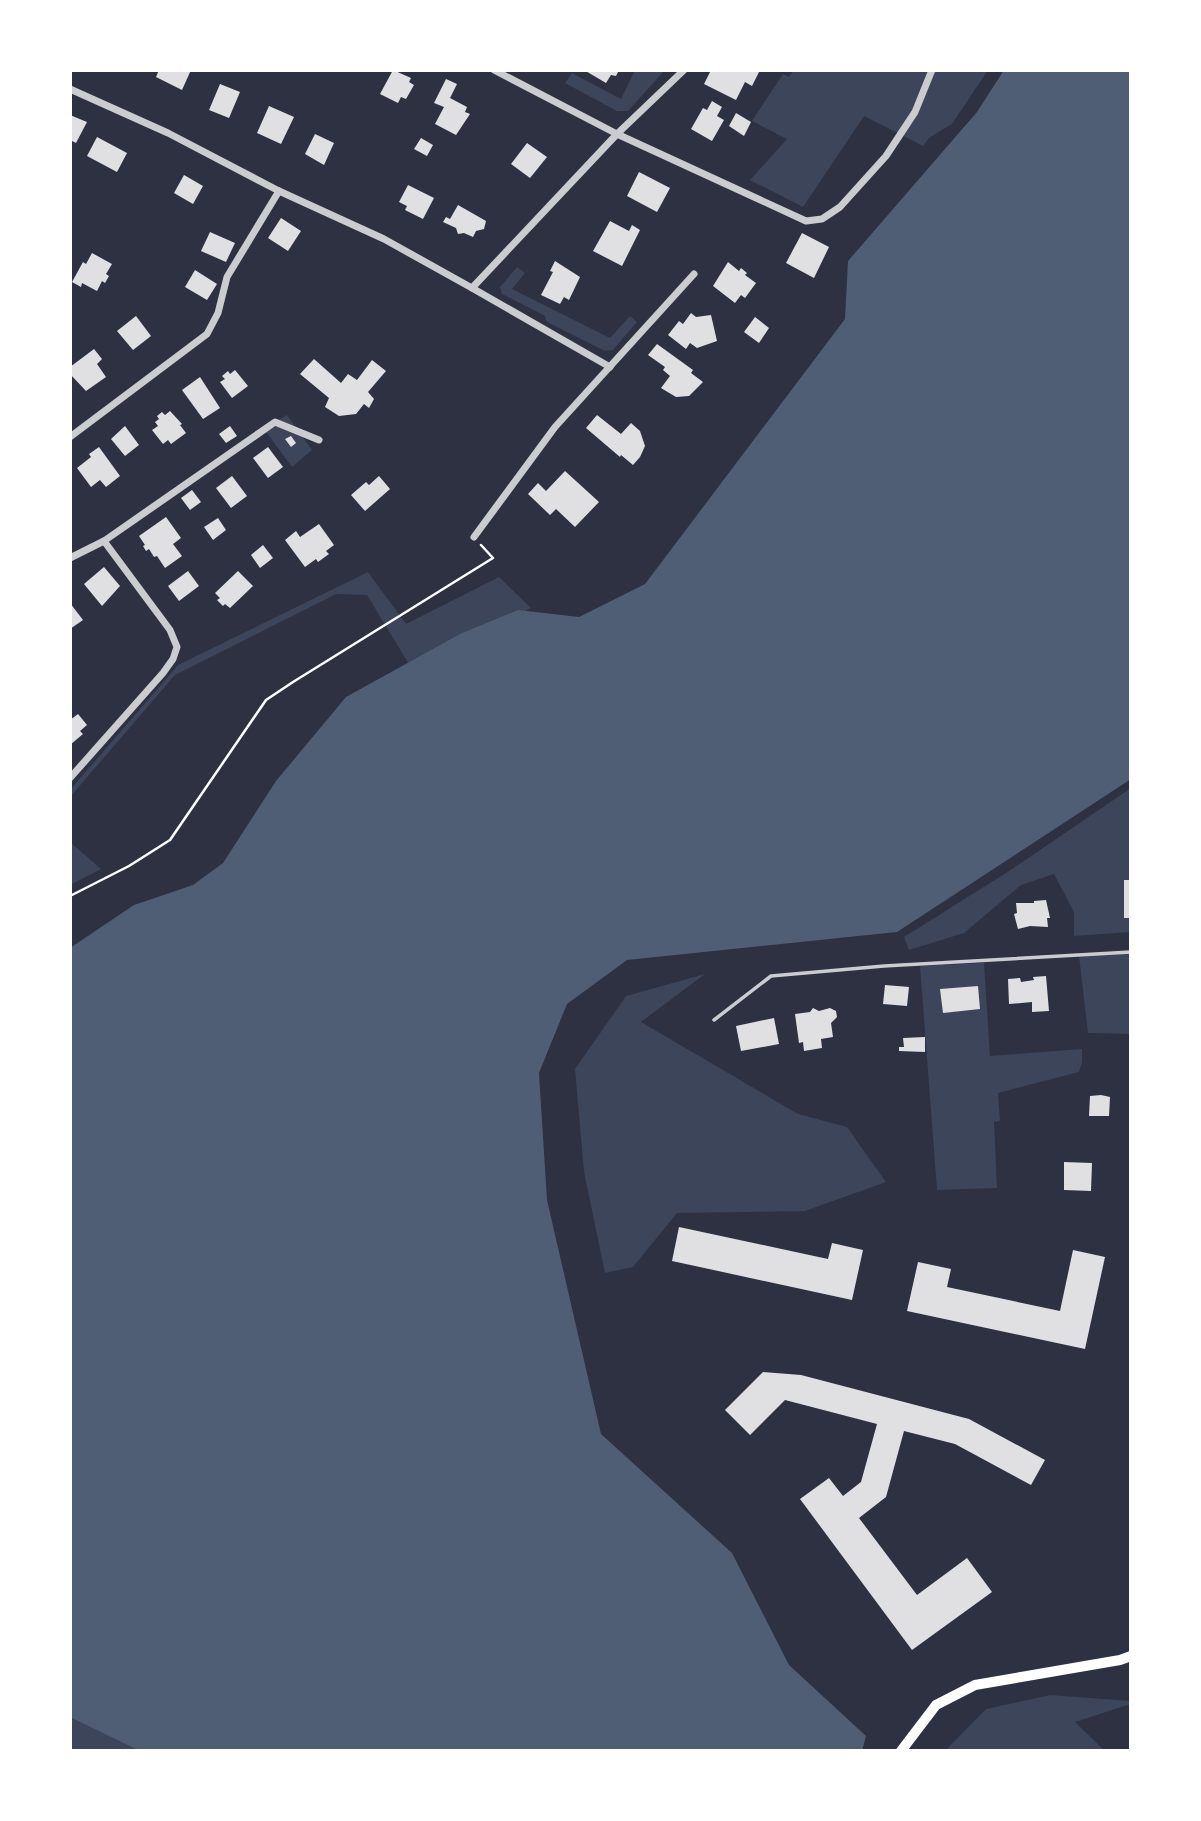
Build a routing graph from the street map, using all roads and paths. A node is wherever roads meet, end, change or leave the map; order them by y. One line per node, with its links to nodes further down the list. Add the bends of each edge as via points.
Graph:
1 (494, 70): 5 (street)
2 (684, 70): 5 (street)
3 (932, 70): 5 (street, via 915,113 887,156 840,207 822,219 806,221)
4 (70, 89): 6 (street)
5 (617, 134): 8 (street)
6 (279, 191): 8 (street, via 384,239); 10 (street, via 227,277 207,334)
7 (694, 274): 9 (street)
8 (472, 288): 9 (street)
9 (610, 367): 12 (street, via 555,427)
10 (70, 437)
11 (318, 440): 13 (street, via 275,422)
12 (474, 537): 16 (path, via 494,558 266,701 170,840)
13 (104, 541): 14 (street); 15 (street, via 170,630 177,647 163,673)
14 (70, 558)
15 (70, 778)
16 (70, 896)
17 (1131, 952): 18 (lane, via 771,976)
18 (714, 1020)
19 (1131, 1656): 20 (main road, via 975,1685 936,1705)
20 (901, 1751)

